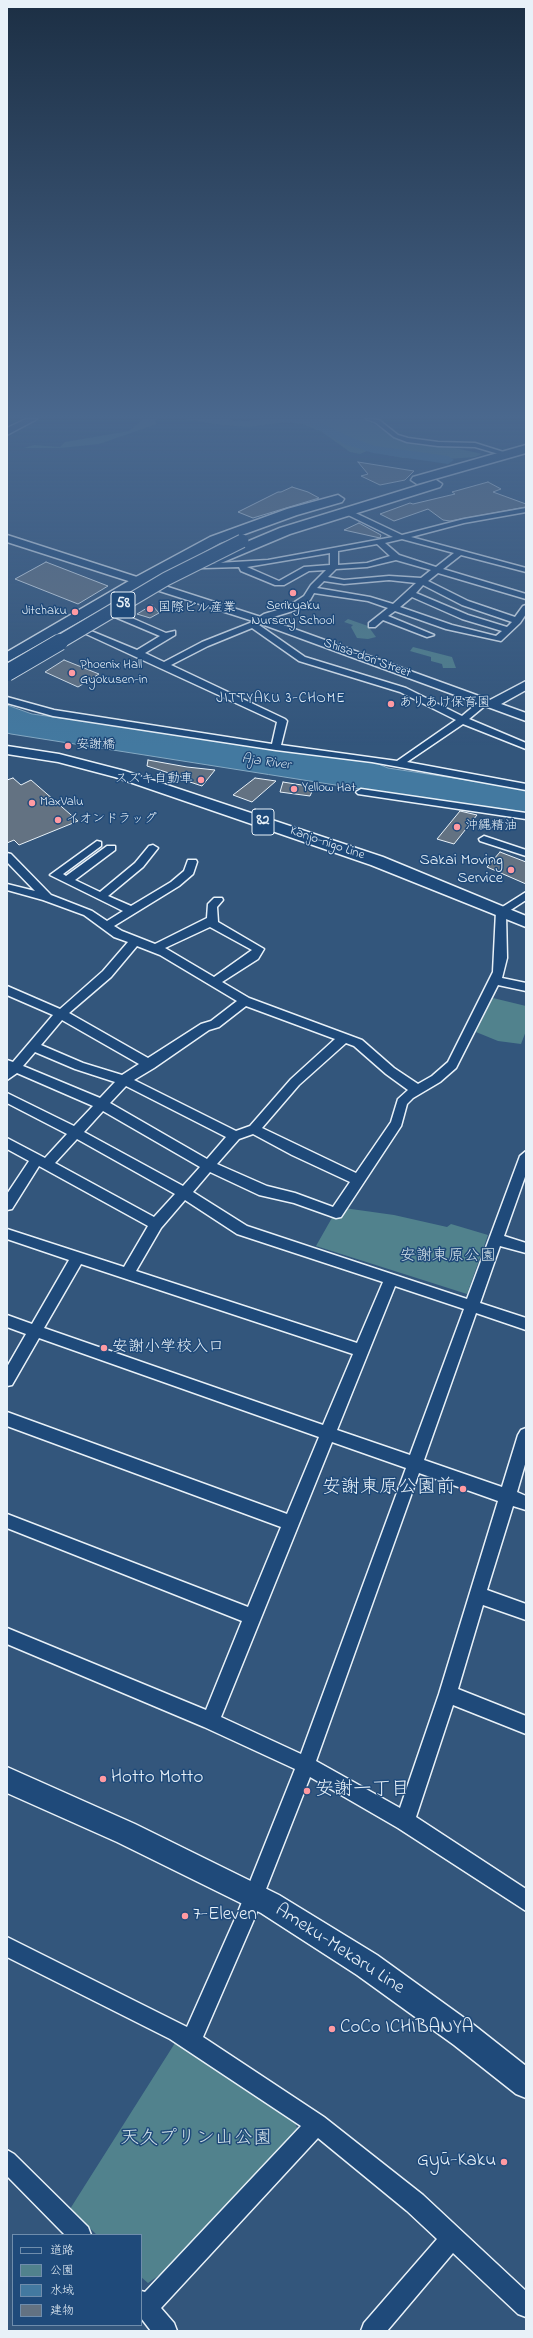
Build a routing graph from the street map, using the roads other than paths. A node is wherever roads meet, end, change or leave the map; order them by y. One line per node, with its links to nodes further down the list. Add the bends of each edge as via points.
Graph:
1 (249, 528): 19 (highway, 58, via 215,540)
2 (275, 528): 8 (highway, 58)
3 (290, 528): 14 (highway, 58)
4 (385, 528): 6 (street)
5 (437, 528): 6 (street)
6 (403, 537): 9 (street); 11 (street)
7 (7, 538): 19 (street, Shisa-dori Street)
8 (238, 539): 38 (highway, 58, via 158,577); 39 (highway, 58, bridge)
9 (378, 542): 10 (street); 12 (street)
10 (334, 550): 13 (street); 15 (street)
11 (459, 554): 16 (street); 17 (street)
12 (396, 557): 15 (street, via 368,565); 16 (street)
13 (242, 565): 14 (street); 15 (street, via 244,569 275,583 307,569)
14 (204, 566): 21 (highway, 58)
15 (334, 567): 18 (street)
16 (439, 570): 20 (street); 24 (street)
17 (526, 570)
18 (324, 579): 20 (street, via 344,582 389,578); 22 (street)
19 (139, 580): 21 (street, Shisa-dori Street); 36 (highway, 58)
20 (422, 581): 23 (street); 29 (street, via 465,603)
21 (162, 588): 27 (highway, 58); 30 (street, Shisa-dori Street)
22 (312, 590): 25 (street, via 370,599); 30 (street, via 307,598 298,604)
23 (411, 594): 25 (street); 32 (street, via 465,617)
24 (526, 597)
25 (394, 607): 28 (street); 32 (street, via 485,638 498,639)
26 (526, 608): 29 (street)
27 (118, 615): 33 (highway, 58); 35 (street, via 169,634)
28 (383, 616): 31 (street); 34 (street)
29 (517, 621): 32 (street)
30 (256, 622): 37 (street); 43 (street, Shisa-dori Street); 45 (street, via 302,659 403,690)
31 (372, 625)
32 (509, 630)
33 (88, 633): 35 (street); 40 (highway, 58)
34 (430, 636)
35 (138, 653): 37 (street)
36 (7, 658)
37 (164, 665): 48 (street, via 282,721)
38 (7, 666)
39 (7, 673)
40 (7, 681)
41 (526, 685): 43 (street)
42 (7, 700): 48 (street, via 53,713)
43 (487, 703): 44 (street, Shisa-dori Street); 45 (street)
44 (526, 717)
45 (462, 720): 47 (street); 50 (street)
46 (7, 741): 67 (main road, Kanjo-nigo Line / 82, via 108,762 409,863)
47 (526, 746)
48 (276, 747): 50 (street, via 372,758)
49 (7, 750): 67 (main road, Kanjo-nigo Line / 82, via 66,759 120,774)
50 (398, 764): 51 (street)
51 (526, 787)
52 (360, 792): 53 (street)
53 (526, 816)
54 (484, 839): 58 (street)
55 (97, 844): 61 (street, via 55,875)
56 (111, 848): 61 (street)
57 (153, 848): 64 (street, via 139,865)
58 (526, 853)
59 (7, 856): 65 (street)
60 (192, 862): 68 (street, via 189,872 175,884)
61 (67, 881): 64 (street)
62 (7, 887): 65 (street)
63 (526, 895): 67 (street, via 519,902)
64 (101, 896): 68 (street)
65 (47, 897): 72 (street, via 88,913)
66 (218, 900): 70 (street, via 212,906)
67 (506, 907): 69 (main road, Kanjo-nigo Line / 82); 71 (main road, Kanjo-nigo Line / 82); 75 (street, via 500,917 501,958)
68 (130, 910): 72 (street)
69 (526, 911)
70 (212, 920): 74 (street); 76 (street, via 258,949 254,956)
71 (526, 922)
72 (106, 926): 73 (street)
73 (134, 942): 74 (street); 80 (street, via 107,974)
74 (154, 949): 76 (street, via 164,952)
75 (496, 981): 77 (street); 86 (street, via 452,1065 436,1079)
76 (214, 982): 79 (street)
77 (526, 987)
78 (7, 990): 80 (street)
79 (245, 1001): 81 (street); 83 (street, via 215,1024 205,1027)
80 (61, 1014): 82 (street); 83 (street)
81 (345, 1037): 86 (street, via 358,1044); 89 (street, via 295,1082)
82 (33, 1046): 84 (street); 85 (street, via 79,1066)
83 (150, 1065): 85 (street)
84 (9, 1069): 88 (street)
85 (124, 1080): 88 (street); 91 (street)
86 (417, 1090): 97 (street, via 402,1102 397,1123)
87 (7, 1098): 90 (street)
88 (101, 1104): 90 (street); 95 (street)
89 (254, 1128): 91 (street); 97 (street, via 297,1152)
90 (76, 1133): 94 (street); 98 (street)
91 (235, 1136): 95 (street)
92 (7, 1143): 94 (street)
93 (526, 1156): 96 (street)
94 (41, 1163): 99 (street); 100 (street)
95 (209, 1166): 97 (street, via 264,1191 294,1198 336,1213); 98 (street)
96 (522, 1178): 102 (street)
97 (358, 1180)
98 (185, 1193): 100 (street); 106 (street, via 242,1230)
99 (7, 1205)
100 (156, 1224): 105 (street)
101 (7, 1234): 104 (street)
102 (496, 1239): 103 (street); 107 (street)
103 (526, 1248)
104 (78, 1257): 105 (street); 110 (street)
105 (128, 1273): 111 (street)
106 (390, 1281): 107 (street); 111 (street)
107 (471, 1307): 109 (street); 116 (street)
108 (7, 1321): 110 (street)
109 (526, 1324)
110 (36, 1331): 112 (street); 114 (street)
111 (362, 1351): 114 (street)
112 (7, 1380)
113 (7, 1419): 120 (street)
114 (327, 1433): 116 (street); 120 (street)
115 (526, 1436): 117 (street)
116 (415, 1463): 117 (street); 128 (street)
117 (507, 1496): 118 (street); 121 (street)
118 (526, 1503)
119 (7, 1521): 123 (street)
120 (291, 1523): 123 (street)
121 (478, 1595): 122 (street); 125 (street)
122 (526, 1612)
123 (252, 1617): 126 (street)
124 (7, 1636): 126 (street)
125 (448, 1694): 127 (street); 130 (street)
126 (210, 1721): 128 (street)
127 (526, 1725)
128 (306, 1765): 130 (street); 131 (street)
129 (7, 1780): 131 (street, Ameku-Mekaru Line, via 126,1833)
130 (405, 1821): 132 (street)
131 (254, 1895): 134 (street); 135 (street, Ameku-Mekaru Line, via 367,1965 464,2035)
132 (526, 1901)
133 (7, 1947): 134 (street)
134 (191, 2040): 136 (street)
135 (526, 2084)
136 (318, 2124): 139 (street, via 387,2179); 140 (street)
137 (7, 2161): 138 (street)
138 (79, 2234)
139 (453, 2237): 141 (street); 143 (street)
140 (144, 2304): 142 (street)
141 (526, 2306)
142 (166, 2331)
143 (372, 2331)

